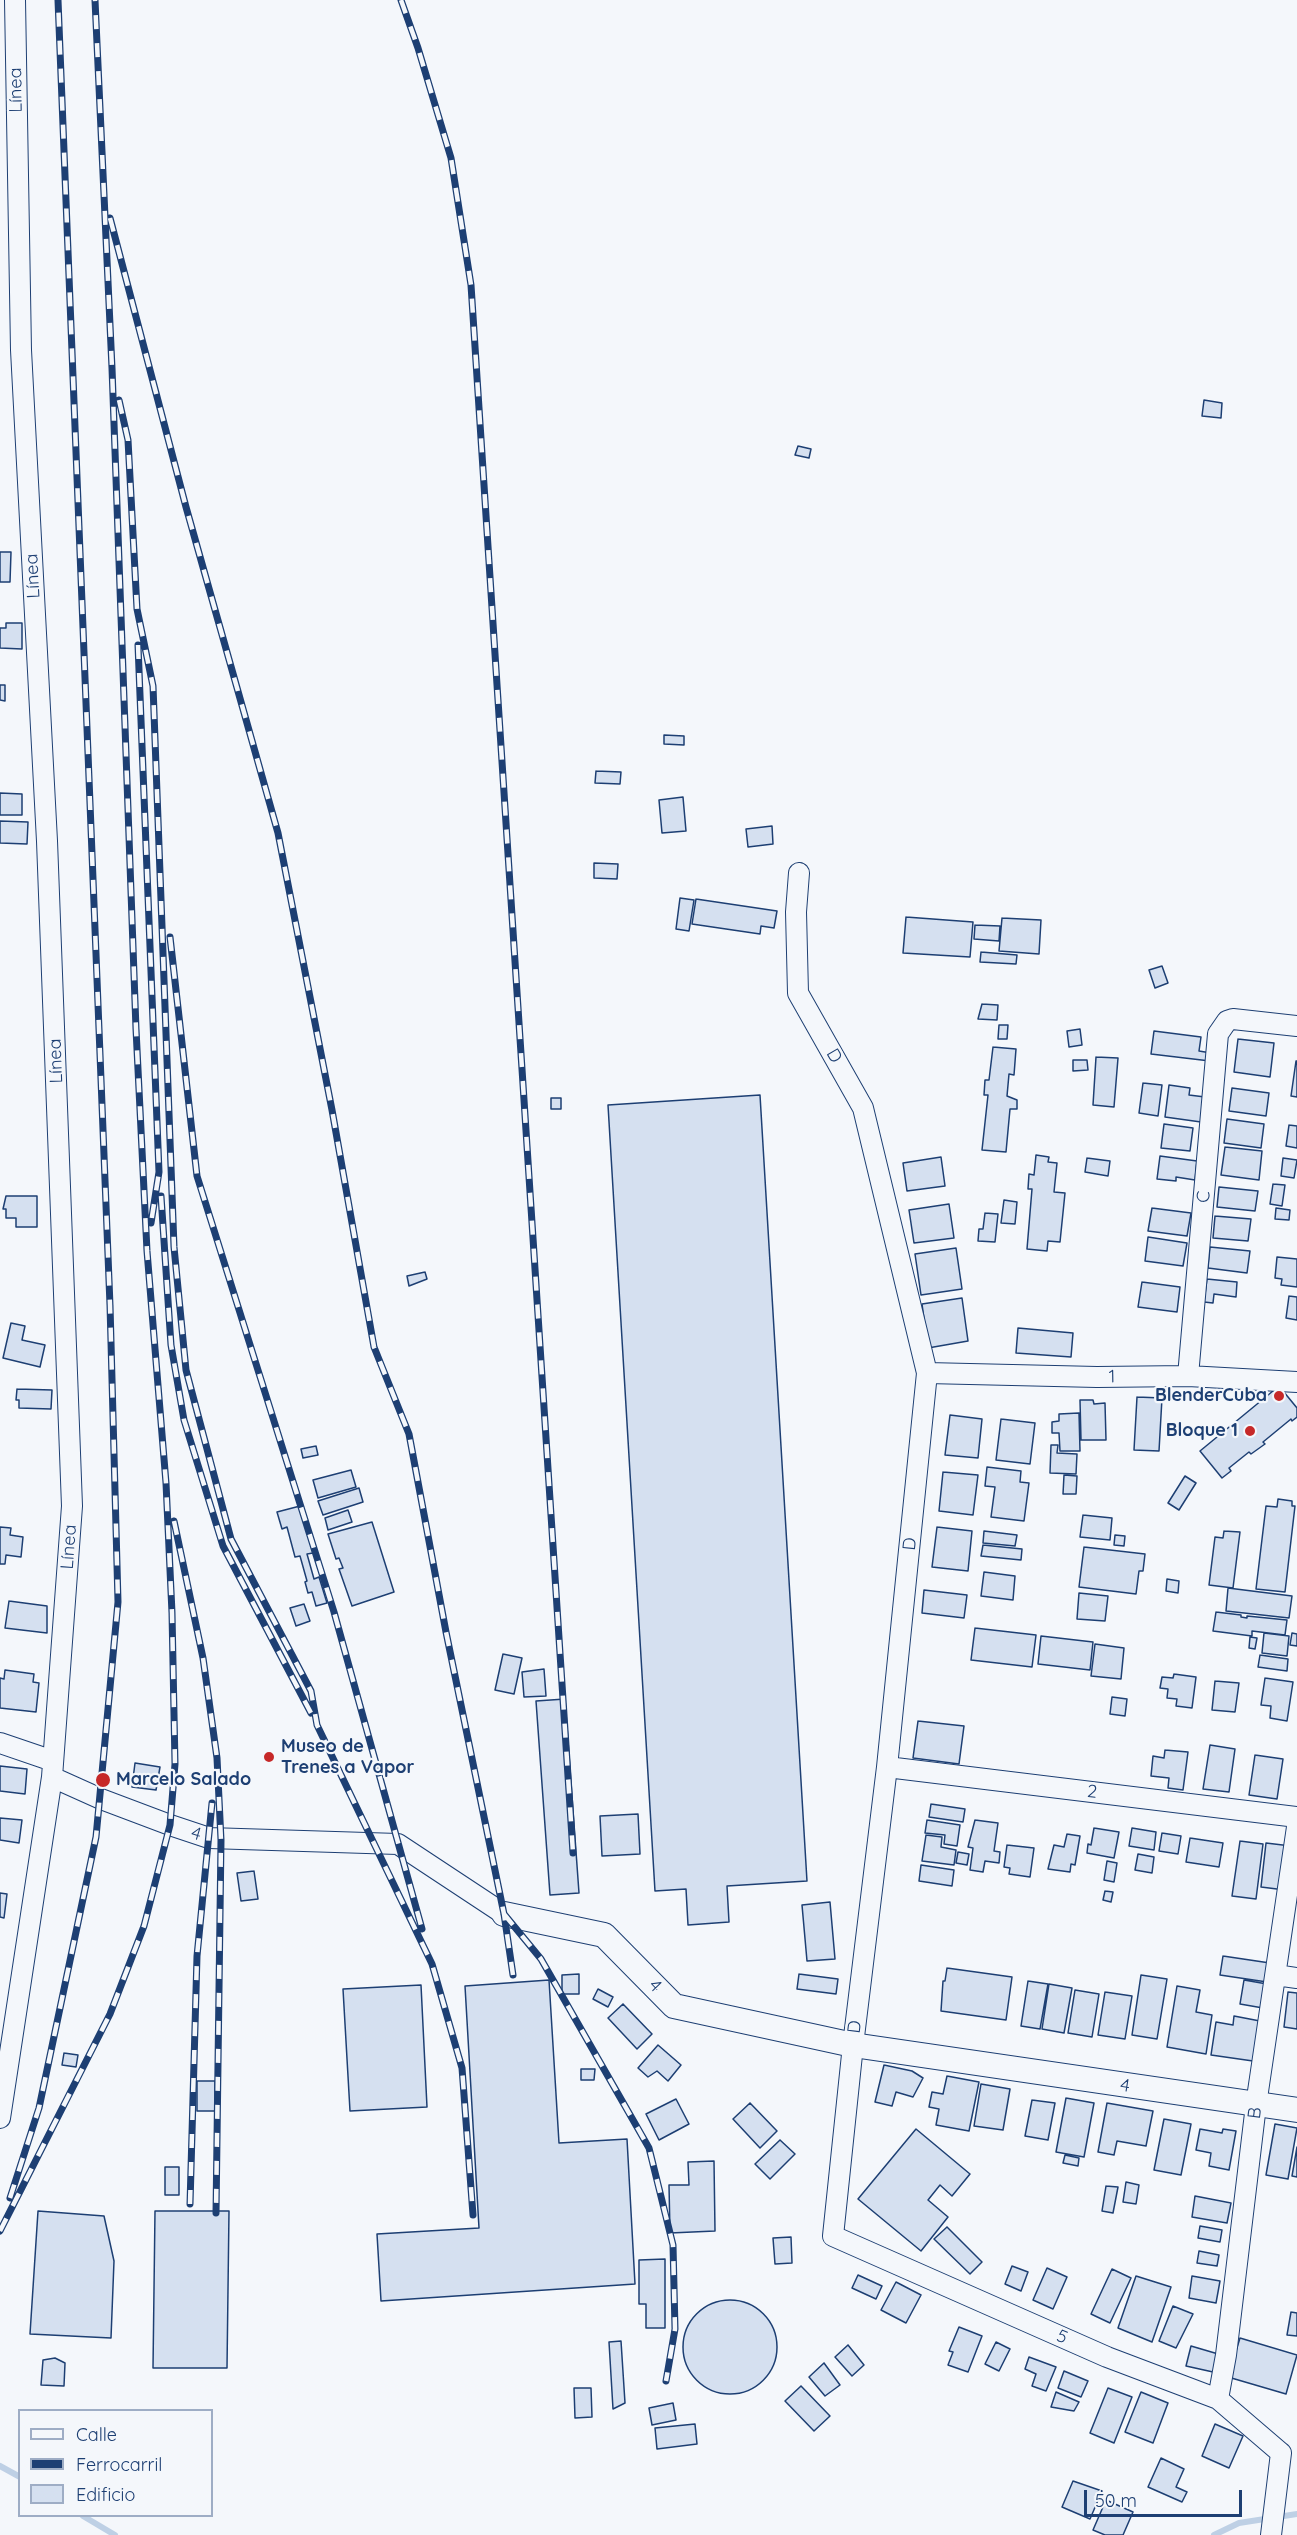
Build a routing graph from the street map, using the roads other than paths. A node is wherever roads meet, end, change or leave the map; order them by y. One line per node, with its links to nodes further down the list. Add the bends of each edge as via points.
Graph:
1 (15, 0): 9 (street, Línea, via 21,350 47,841 72,1506)
2 (799, 873): 4 (street, D, via 798,993 863,1108)
3 (1297, 1026): 5 (street, C, via 1233,1019 1218,1034)
4 (927, 1373): 5 (street, 1); 8 (street, D)
5 (1188, 1376): 6 (street, 1)
6 (1297, 1382)
7 (0, 1743): 9 (street, 4)
8 (887, 1767): 10 (street, 2); 15 (street, D)
9 (52, 1769): 12 (street, 4, via 121,1807 209,1838 398,1844); 18 (street, Línea)
10 (1297, 1817)
11 (1297, 1827): 13 (street, B)
12 (504, 1914): 15 (street, 4, via 604,1935 674,2006)
13 (1276, 1975): 14 (street); 16 (street, B)
14 (1297, 1978)
15 (853, 2044): 16 (street, 4); 19 (street, D)
16 (1256, 2105): 17 (street, 4); 20 (street, B)
17 (1297, 2110)
18 (0, 2118)
19 (833, 2236): 20 (street, 5, via 1107,2357)
20 (1218, 2399): 21 (street, 5)
21 (1289, 2450): 22 (street)
22 (1271, 2535)

